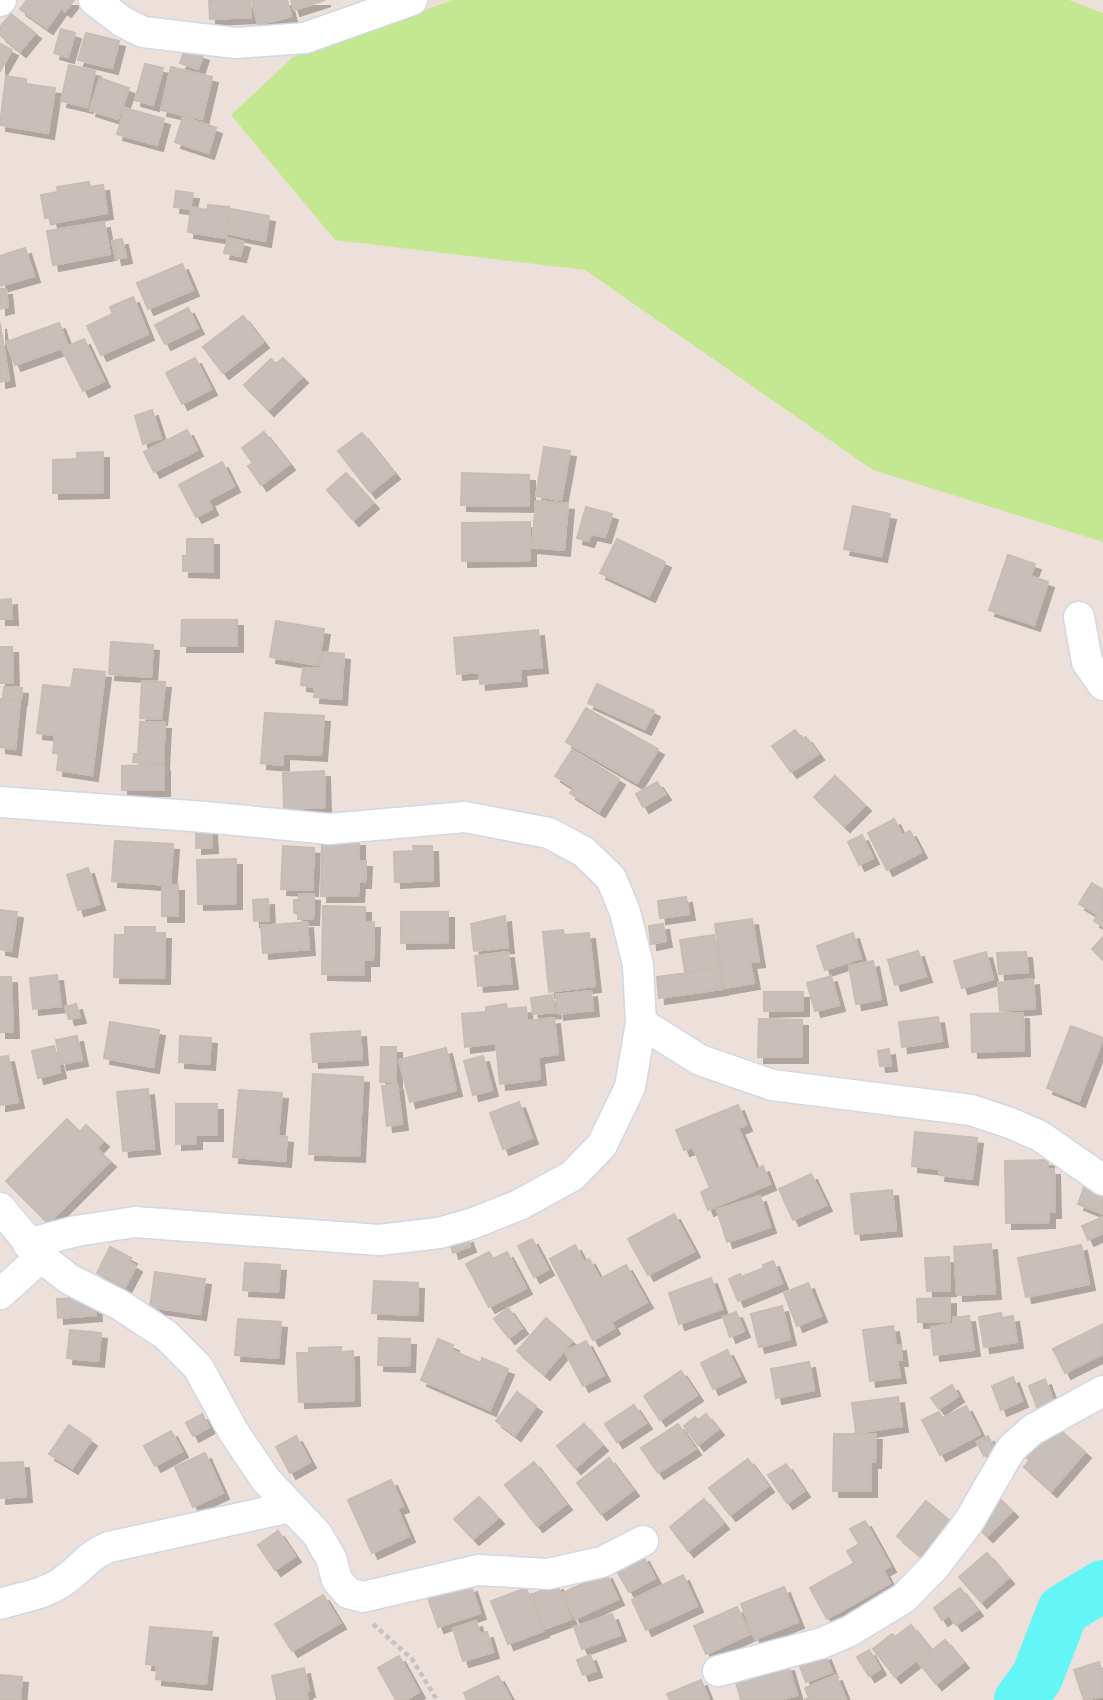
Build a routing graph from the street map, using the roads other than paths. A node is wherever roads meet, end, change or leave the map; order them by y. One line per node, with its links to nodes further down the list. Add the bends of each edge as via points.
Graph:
1 (94, 0): 2 (street, via 143,32 236,43 305,38)
2 (412, 0)
3 (1079, 617): 4 (street, via 1087,662)
4 (1103, 685)
5 (0, 802): 6 (street, via 329,829 465,817 549,833 584,852 611,878 638,965)
6 (641, 1023): 7 (street, via 700,1060 772,1085 971,1110 1010,1123 1040,1136); 9 (street, via 630,1087 602,1145 572,1176 471,1224 379,1240 135,1222 76,1231)
7 (1103, 1180)
8 (0, 1208): 9 (street)
9 (34, 1250): 10 (street); 12 (street, via 69,1279 166,1335 198,1367 233,1431)
10 (0, 1294)
11 (1103, 1391): 15 (street, via 1032,1430 1011,1449 968,1523 904,1598 822,1643)
12 (290, 1507): 13 (street, via 317,1534 337,1580 348,1593 363,1597 478,1570 548,1574 602,1562); 14 (street, via 109,1547 92,1554 50,1590)
13 (643, 1541)
14 (0, 1604)
15 (718, 1671)

